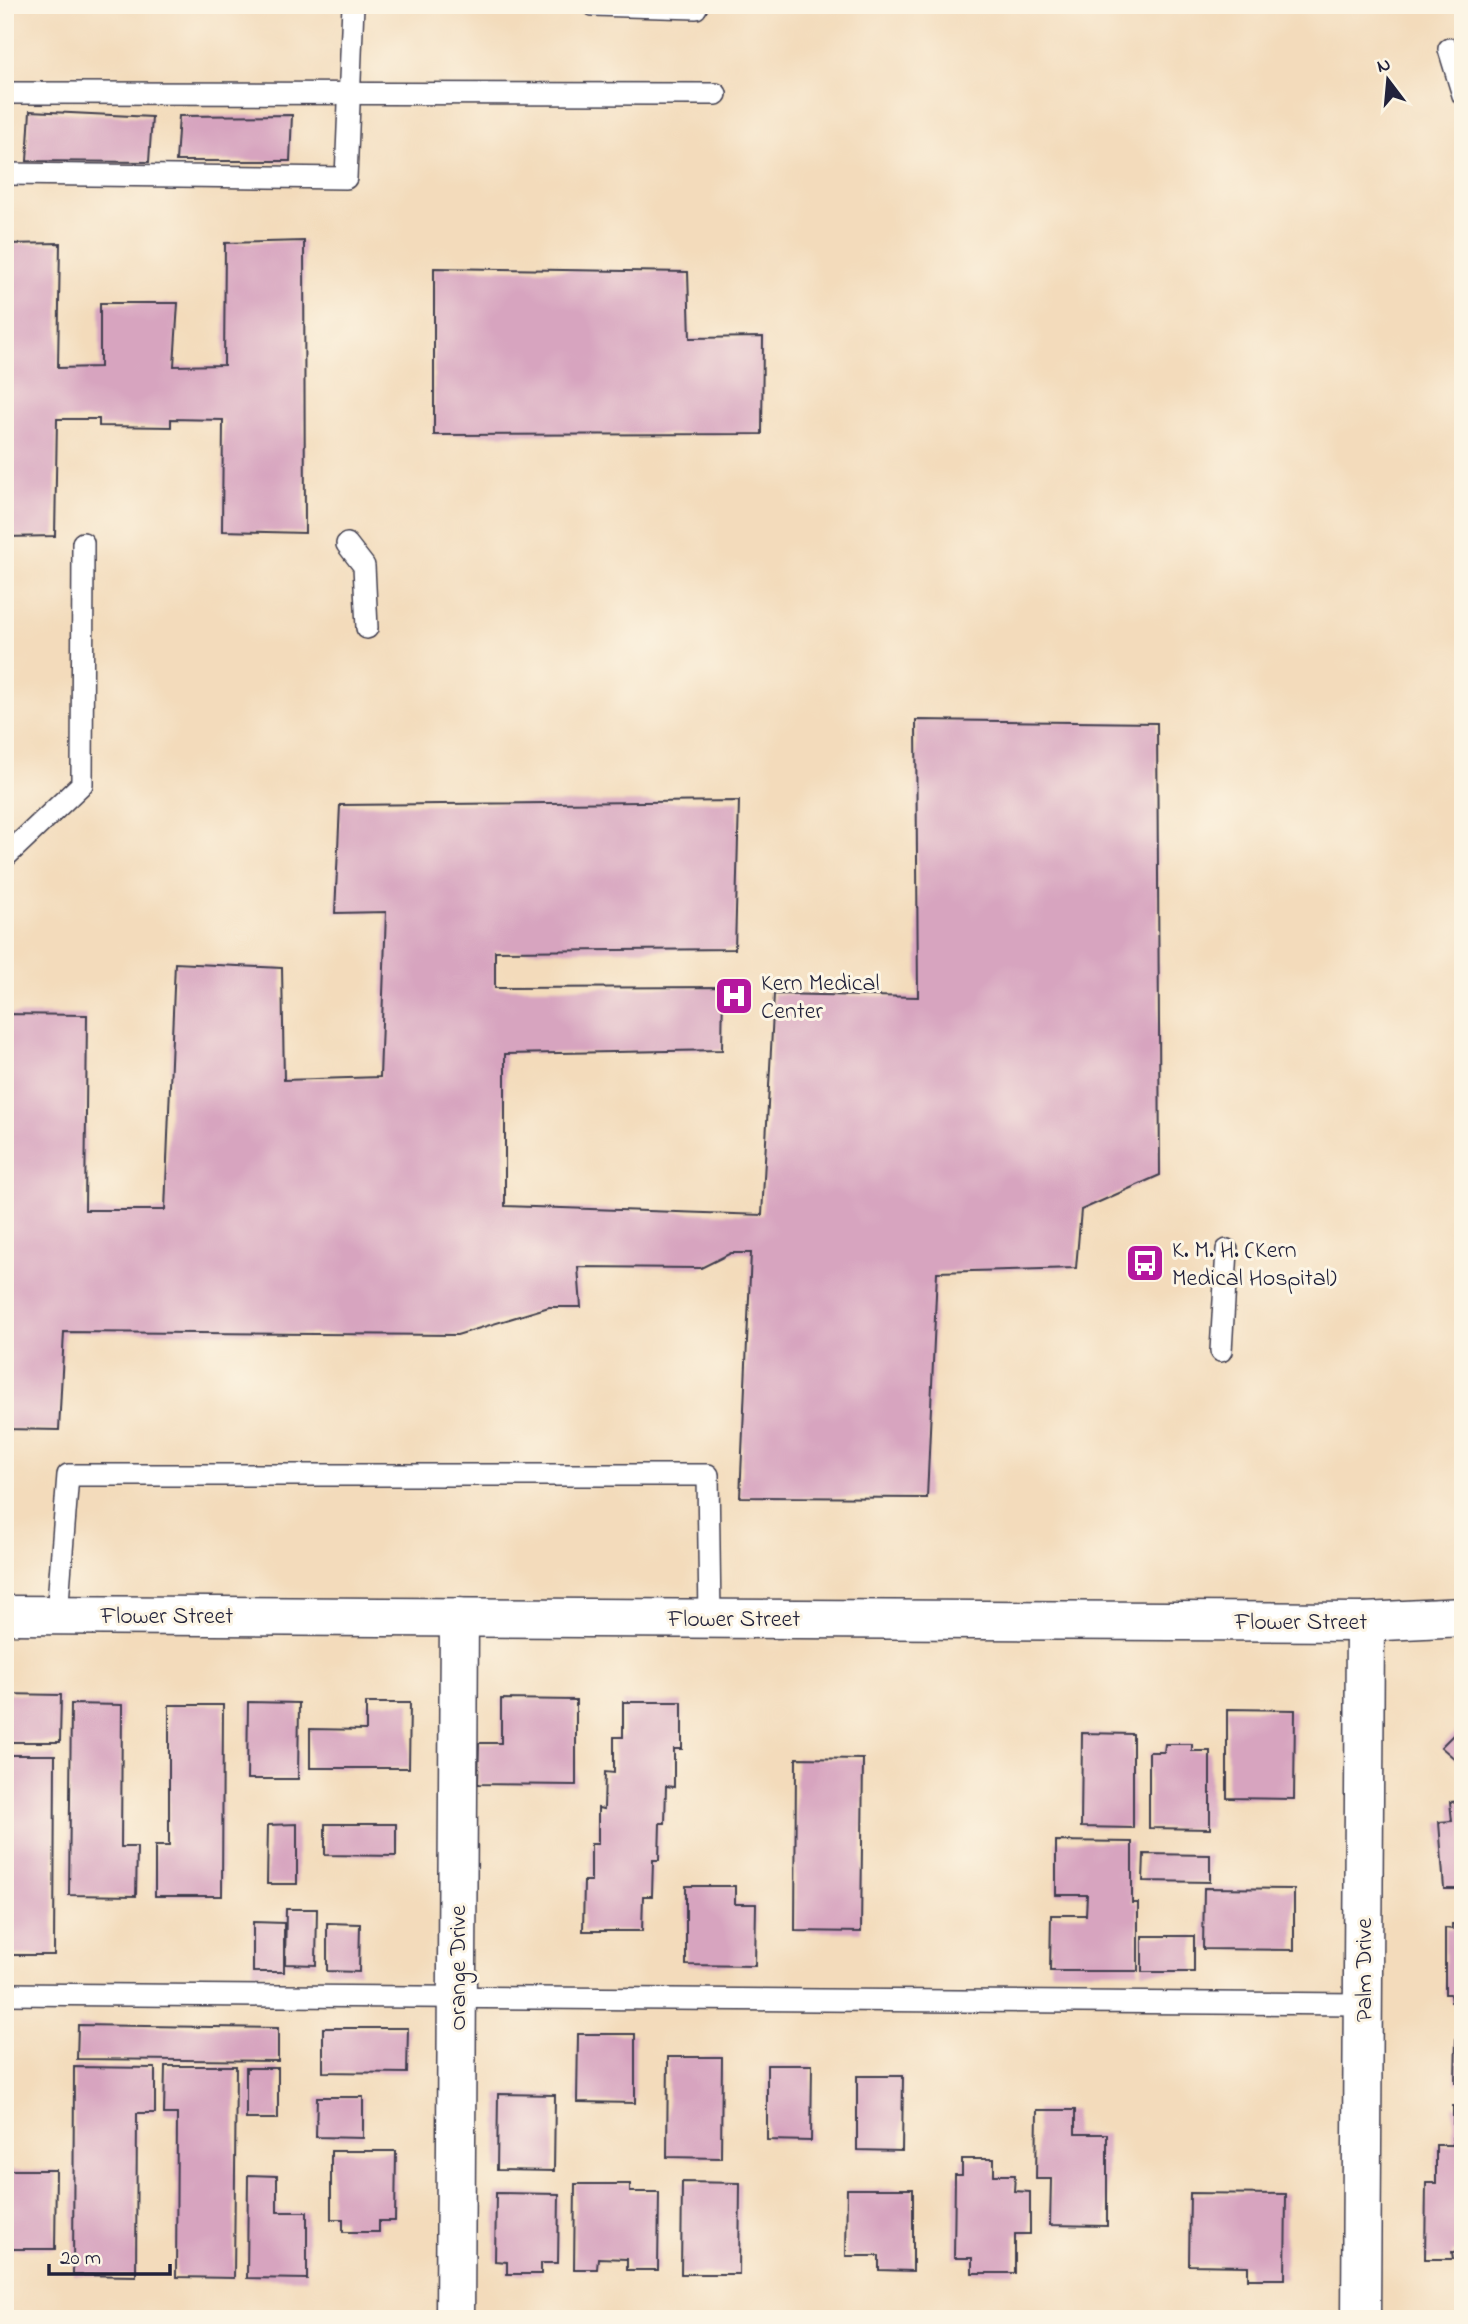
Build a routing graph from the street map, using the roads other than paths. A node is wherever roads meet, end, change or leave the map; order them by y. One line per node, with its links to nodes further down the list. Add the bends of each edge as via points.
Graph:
1 (353, 5): 5 (lane)
2 (593, 5): 3 (lane)
3 (696, 8)
4 (1450, 49): 8 (lane)
5 (349, 92): 6 (lane); 7 (lane); 9 (lane, via 346,178)
6 (5, 93)
7 (716, 94)
8 (1463, 95)
9 (5, 174)
10 (82, 542): 13 (lane, via 82,784)
11 (347, 544): 12 (lane, via 364,566)
12 (367, 628)
13 (5, 856)
14 (1227, 1250): 15 (lane)
15 (1221, 1351)
16 (5, 1615): 17 (street, Flower Street)
17 (57, 1615): 18 (street, Flower Street); 20 (lane, via 68,1475 708,1475)
18 (459, 1617): 20 (street, Flower Street); 23 (street, Orange Drive)
19 (1463, 1617): 21 (street, Flower Street)
20 (710, 1618): 21 (street, Flower Street)
21 (1365, 1622): 24 (street, Palm Drive)
22 (5, 1994): 23 (lane)
23 (457, 1999): 24 (lane); 25 (street, Orange Drive)
24 (1363, 2004): 26 (street, Palm Drive)
25 (455, 2319)
26 (1361, 2319)

